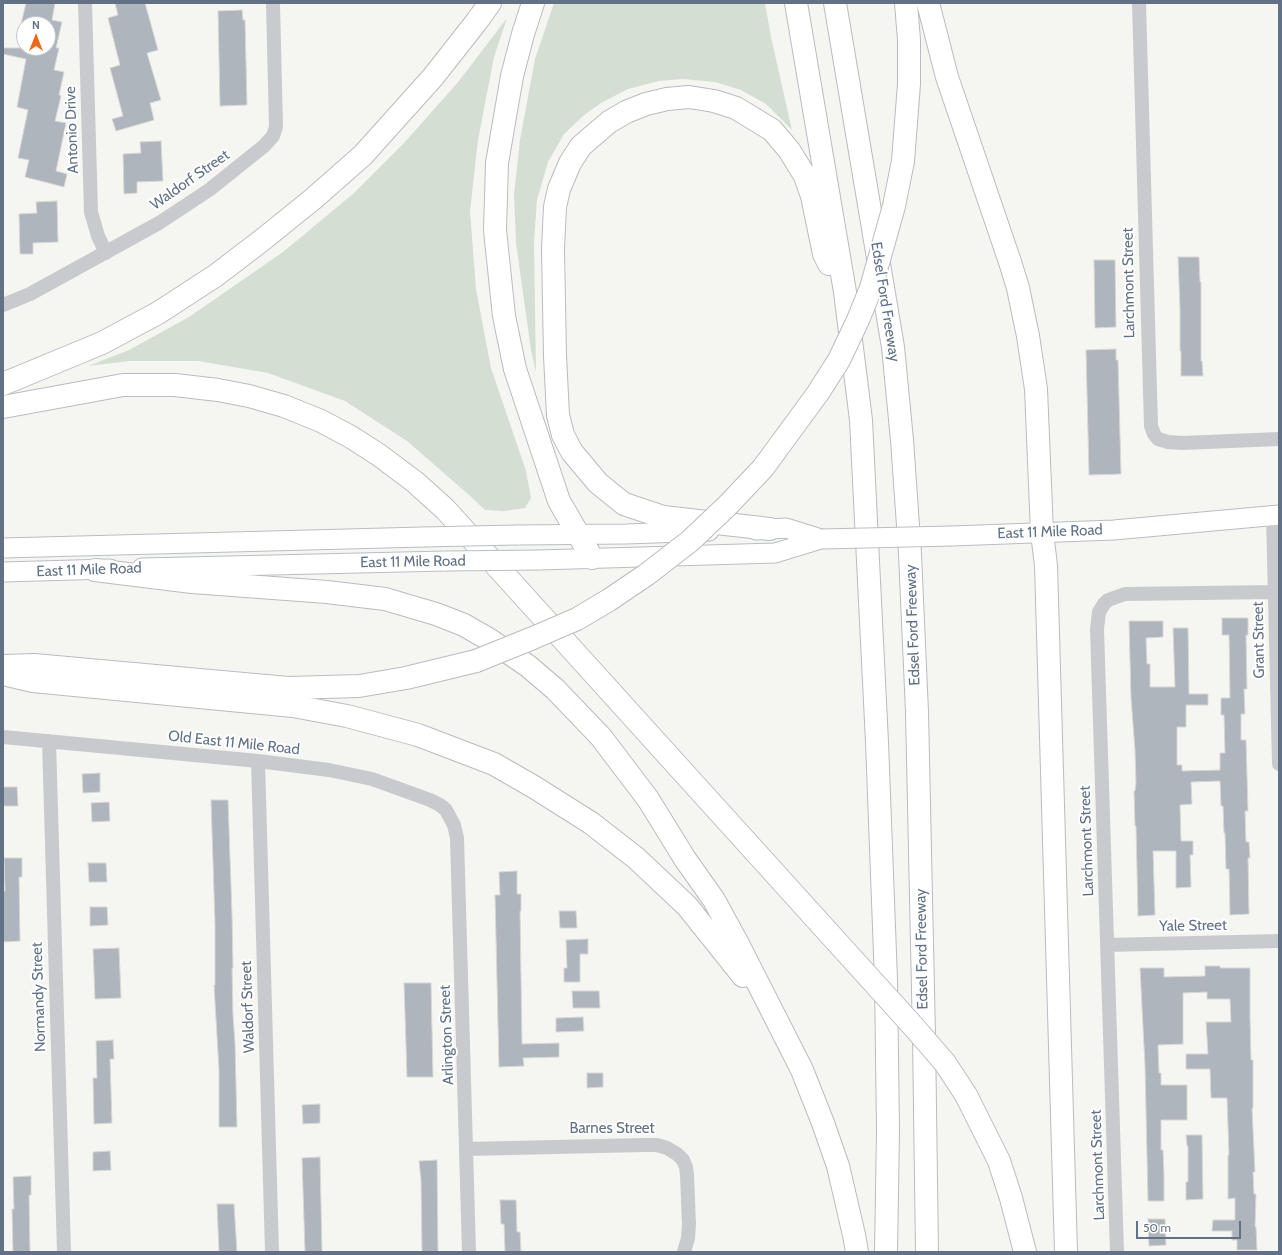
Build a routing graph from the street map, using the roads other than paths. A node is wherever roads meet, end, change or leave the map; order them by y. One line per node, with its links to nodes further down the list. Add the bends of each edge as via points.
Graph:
1 (85, 3): 10 (street, Antonio Drive, via 91,212)
2 (273, 3): 10 (street, Waldorf Street, via 276,127 273,136 210,190)
3 (490, 3): 13 (highway, via 433,77 363,155 261,241 215,276 158,313 102,343)
4 (533, 3): 18 (highway, via 512,76 497,163 495,230 504,316 515,369 559,501)
5 (796, 3): 11 (highway)
6 (834, 3): 43 (highway, Edsel Ford Freeway, via 893,346 902,440 910,554 916,712)
7 (906, 3): 26 (highway, bridge, via 909,84 903,161 894,206 871,288 858,320 839,360 818,393 763,468 690,541 646,575 570,622 533,638 476,660 406,678 359,686 288,688 41,666)
8 (928, 3): 19 (highway, via 947,77 1010,262 1024,314 1036,389)
9 (1139, 3): 15 (street, Larchmont Street, via 1151,426 1158,439 1168,442)
10 (106, 253): 12 (street, Waldorf Street)
11 (845, 292): 17 (highway, via 824,254 812,196 805,176 789,150 772,130 736,108 714,101 689,98 667,99 626,112 609,122 581,146 570,163 559,189 555,207 553,249 555,356 558,415 563,435 572,452 598,483 624,504 663,516); 42 (highway, via 861,420 877,758 886,980)
12 (3, 306)
13 (3, 384)
14 (3, 407): 44 (highway, bridge, via 123,385 175,385 218,390 284,406 313,418 379,454 415,482 446,509 945,1063 966,1095 999,1161)
15 (1279, 439)
16 (1276, 515): 19 (main road, East 11 Mile Road, via 1114,530); 25 (street, Grant Street)
17 (770, 529): 18 (main road, East 11 Mile Road); 20 (main road, East 11 Mile Road, via 786,528)
18 (579, 533): 21 (main road, East 11 Mile Road, bridge); 22 (highway)
19 (1042, 533): 20 (main road, East 11 Mile Road, bridge); 45 (highway, via 1046,565)
20 (821, 539): 22 (main road, East 11 Mile Road, via 775,553)
21 (3, 548)
22 (592, 558): 23 (main road, East 11 Mile Road, bridge)
23 (95, 570): 24 (main road, East 11 Mile Road); 35 (highway, via 192,582 385,599 464,625 528,666 555,689 601,738 648,799 714,900)
24 (3, 572)
25 (1275, 592): 31 (street, Grant Street); 34 (street, Larchmont Street, via 1125,594 1108,600 1099,612 1097,629)
26 (3, 666)
27 (3, 674): 35 (highway, via 33,681 301,708 347,716 418,735 494,764 591,823 636,858 687,906 738,968)
28 (3, 737): 29 (street, Old East 11 Mile Road)
29 (49, 742): 30 (street, Old East 11 Mile Road); 37 (street, Normandy Street)
30 (258, 761): 32 (street, Old East 11 Mile Road, via 329,770 372,779 430,800 440,805); 38 (street, Waldorf Street)
31 (1279, 764)
32 (451, 818): 36 (street, Arlington Street, via 457,838)
33 (1279, 941): 34 (street, Yale Street)
34 (1107, 945): 46 (street, Larchmont Street)
35 (791, 1048): 41 (highway, via 812,1094 838,1166)
36 (467, 1149): 39 (street, Arlington Street); 40 (street, Barnes Street, via 644,1145 667,1148 683,1160 686,1167 689,1224)
37 (64, 1252)
38 (272, 1252)
39 (469, 1252)
40 (684, 1252)
41 (856, 1252)
42 (886, 1252)
43 (927, 1252)
44 (1025, 1252)
45 (1066, 1252)
46 (1117, 1252)

